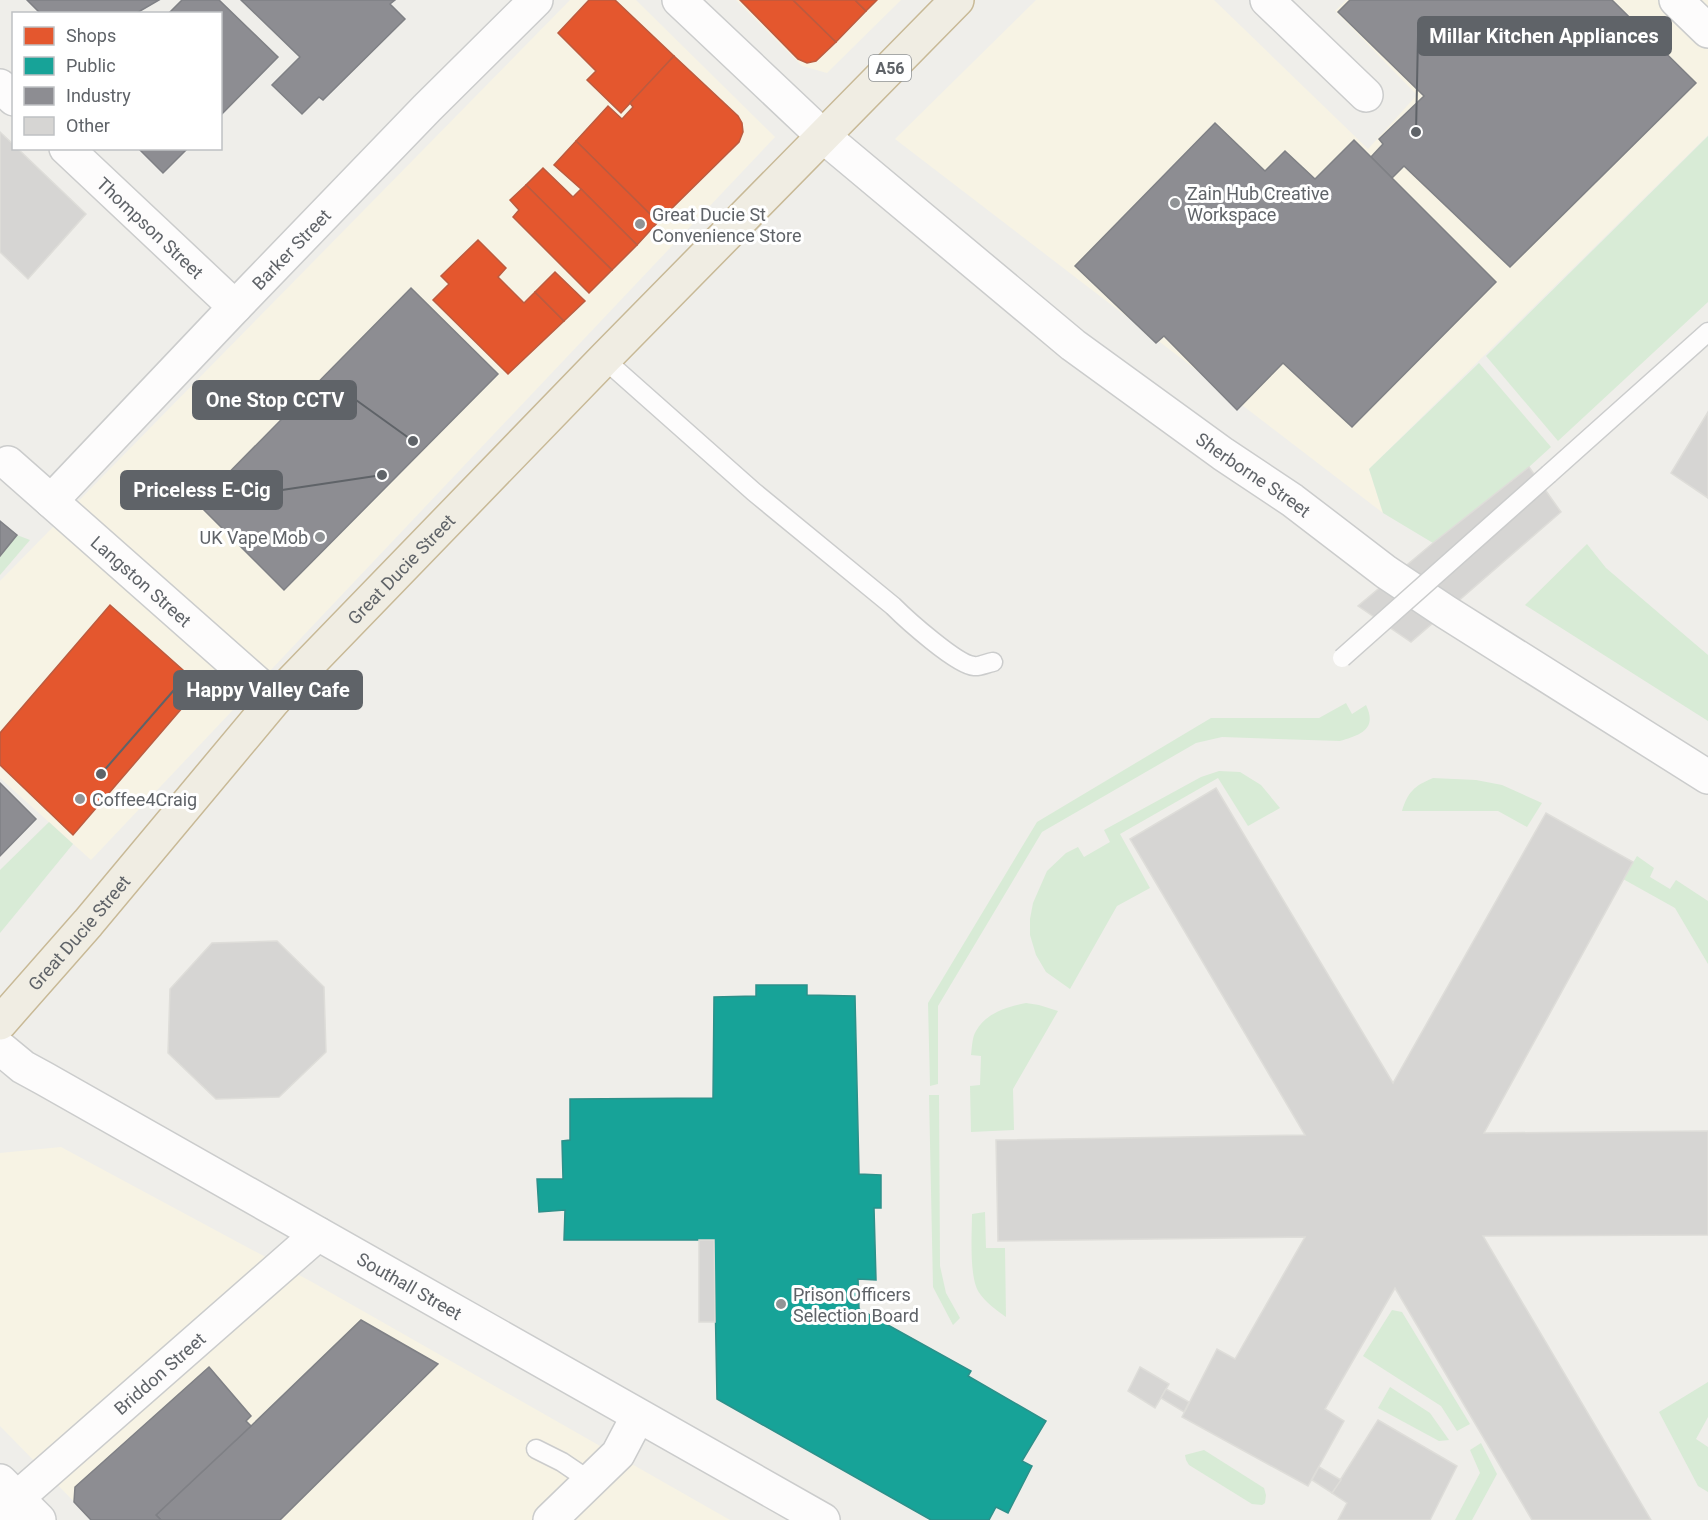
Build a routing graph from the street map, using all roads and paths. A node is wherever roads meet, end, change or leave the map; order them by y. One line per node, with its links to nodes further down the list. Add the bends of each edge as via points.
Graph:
1 (536, 0): 10 (street, Barker Street)
2 (679, 0): 8 (street, Sherborne Street)
3 (957, 0): 8 (highway, A56)
4 (1267, 0): 7 (street)
5 (1676, 0): 6 (street)
6 (1708, 31)
7 (1366, 95)
8 (822, 136): 12 (highway, Great Ducie Street / A56); 18 (street, Sherborne Street, via 1073,345 1292,500 1386,572)
9 (68, 150): 10 (street, Thompson Street)
10 (235, 307): 14 (street, Barker Street)
11 (1708, 333): 15 (lane, bridge)
12 (604, 358): 16 (lane, via 913,626 958,660 973,666); 17 (highway, Great Ducie Street / A56)
13 (8, 463): 14 (street, Langston Street)
14 (51, 501): 17 (street, Langston Street)
15 (1342, 658)
16 (993, 662)
17 (275, 699): 19 (highway, Great Ducie Street / A56)
18 (1708, 777)
19 (0, 1023)
20 (0, 1048): 21 (street, Southall Street, via 30,1071)
21 (318, 1234): 22 (street, Southall Street); 25 (street, Briddon Street)
22 (638, 1416): 24 (street, via 618,1454); 27 (street, Southall Street)
23 (536, 1449): 24 (lane)
24 (590, 1481): 26 (street)
25 (14, 1503)
26 (550, 1520)
27 (823, 1520)

